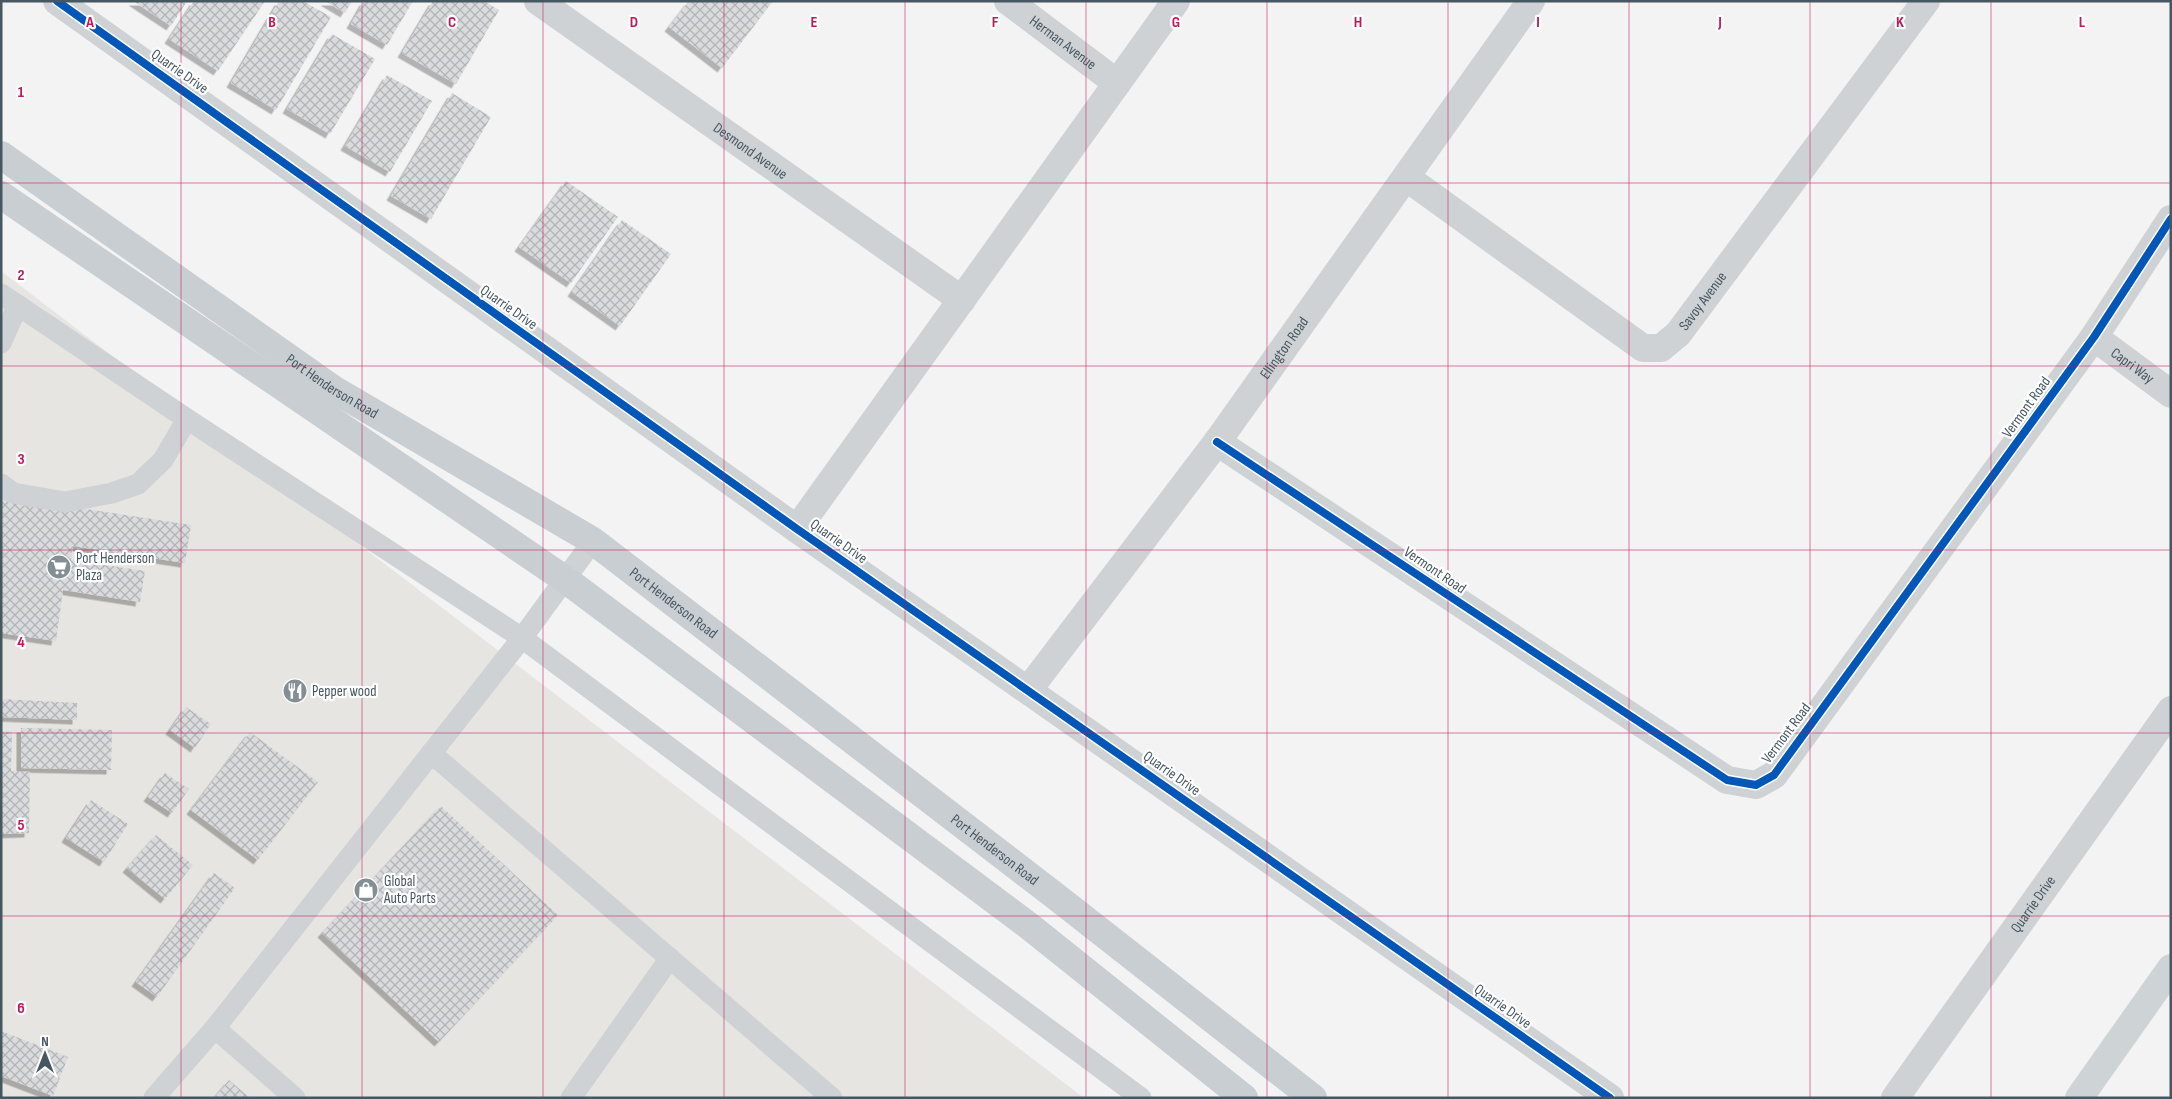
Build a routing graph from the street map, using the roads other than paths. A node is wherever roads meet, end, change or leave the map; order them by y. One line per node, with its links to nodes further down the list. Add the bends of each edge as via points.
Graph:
1 (57, 1): 20 (street, Quarrie Drive)
2 (538, 1): 13 (street, Desmond Avenue)
3 (1008, 1): 7 (street, Herman Avenue)
4 (1176, 1): 7 (street)
5 (1531, 1): 9 (street, Ellington Road)
6 (1926, 1): 9 (street, Savoy Avenue, via 1678,334 1661,348 1643,348)
7 (1117, 83): 13 (street)
8 (1, 156): 21 (main road, Port Henderson Road, via 334,388)
9 (1407, 178): 18 (street, Ellington Road)
10 (1, 195): 22 (main road, Port Henderson Road)
11 (2171, 219): 14 (street, Vermont Road)
12 (10, 300): 15 (lane); 17 (lane)
13 (962, 300): 20 (street)
14 (2094, 337): 16 (street, Capri Way); 18 (street, Vermont Road, via 1774,774 1756,785 1727,780)
15 (1, 343)
16 (2171, 394)
17 (187, 419): 19 (lane, via 164,460 138,484 112,493 65,502 14,493); 23 (lane)
18 (1217, 442): 24 (street, Ellington Road)
19 (1, 484)
20 (797, 529): 24 (street, Quarrie Drive)
21 (593, 541): 22 (lane); 36 (main road, Port Henderson Road, via 1046,888)
22 (566, 580): 23 (lane); 35 (main road, Port Henderson Road, via 1029,926)
23 (522, 638): 26 (lane); 34 (lane)
24 (1029, 689): 37 (street, Quarrie Drive)
25 (2171, 710): 38 (street, Quarrie Drive)
26 (431, 753): 27 (lane); 29 (lane)
27 (670, 958): 32 (lane); 33 (lane)
28 (2171, 968): 39 (main road)
29 (215, 1028): 30 (lane); 31 (lane)
30 (154, 1098)
31 (294, 1098)
32 (572, 1098)
33 (832, 1098)
34 (1141, 1098)
35 (1244, 1098)
36 (1313, 1098)
37 (1610, 1098)
38 (1895, 1098)
39 (2079, 1098)

